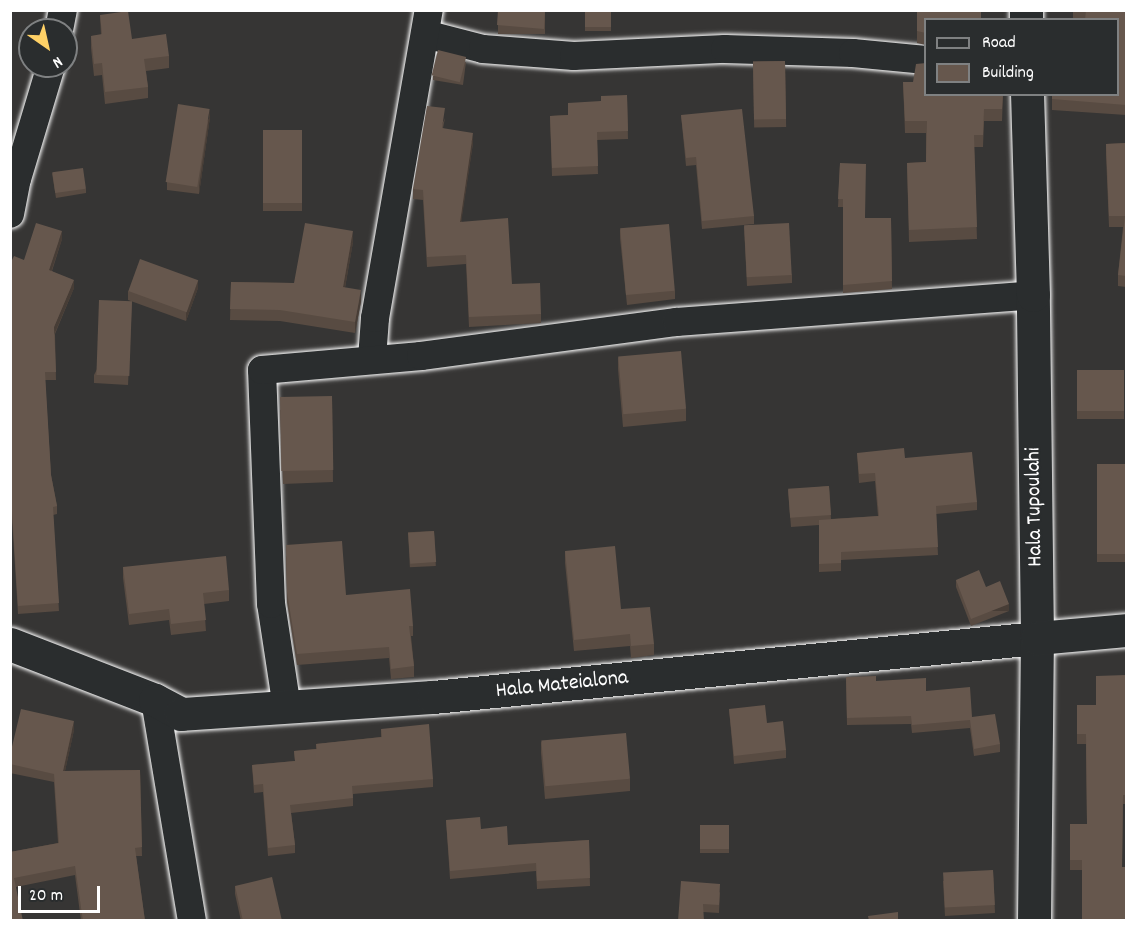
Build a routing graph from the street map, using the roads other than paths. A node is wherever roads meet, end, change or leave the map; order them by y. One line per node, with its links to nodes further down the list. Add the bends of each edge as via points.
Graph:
1 (427, 22): 2 (street, via 483,50 574,56 725,49); 7 (street, via 375,318)
2 (924, 60)
3 (47, 78): 5 (street)
4 (1027, 96): 6 (street, Hala Tupoulahi)
5 (10, 214)
6 (1033, 295): 7 (street, via 677,322); 9 (street, Hala Tupoulahi)
7 (372, 359): 12 (street, via 262,370 272,604)
8 (1126, 630): 9 (street, Hala Mateialona)
9 (1037, 638): 12 (street, Hala Mateialona); 14 (street, Hala Tupoulahi)
10 (10, 644): 11 (street, Hala Mateialona)
11 (155, 700): 12 (street, Hala Mateialona, via 181,714); 13 (street)
12 (286, 708)
13 (192, 921)
14 (1034, 921)

